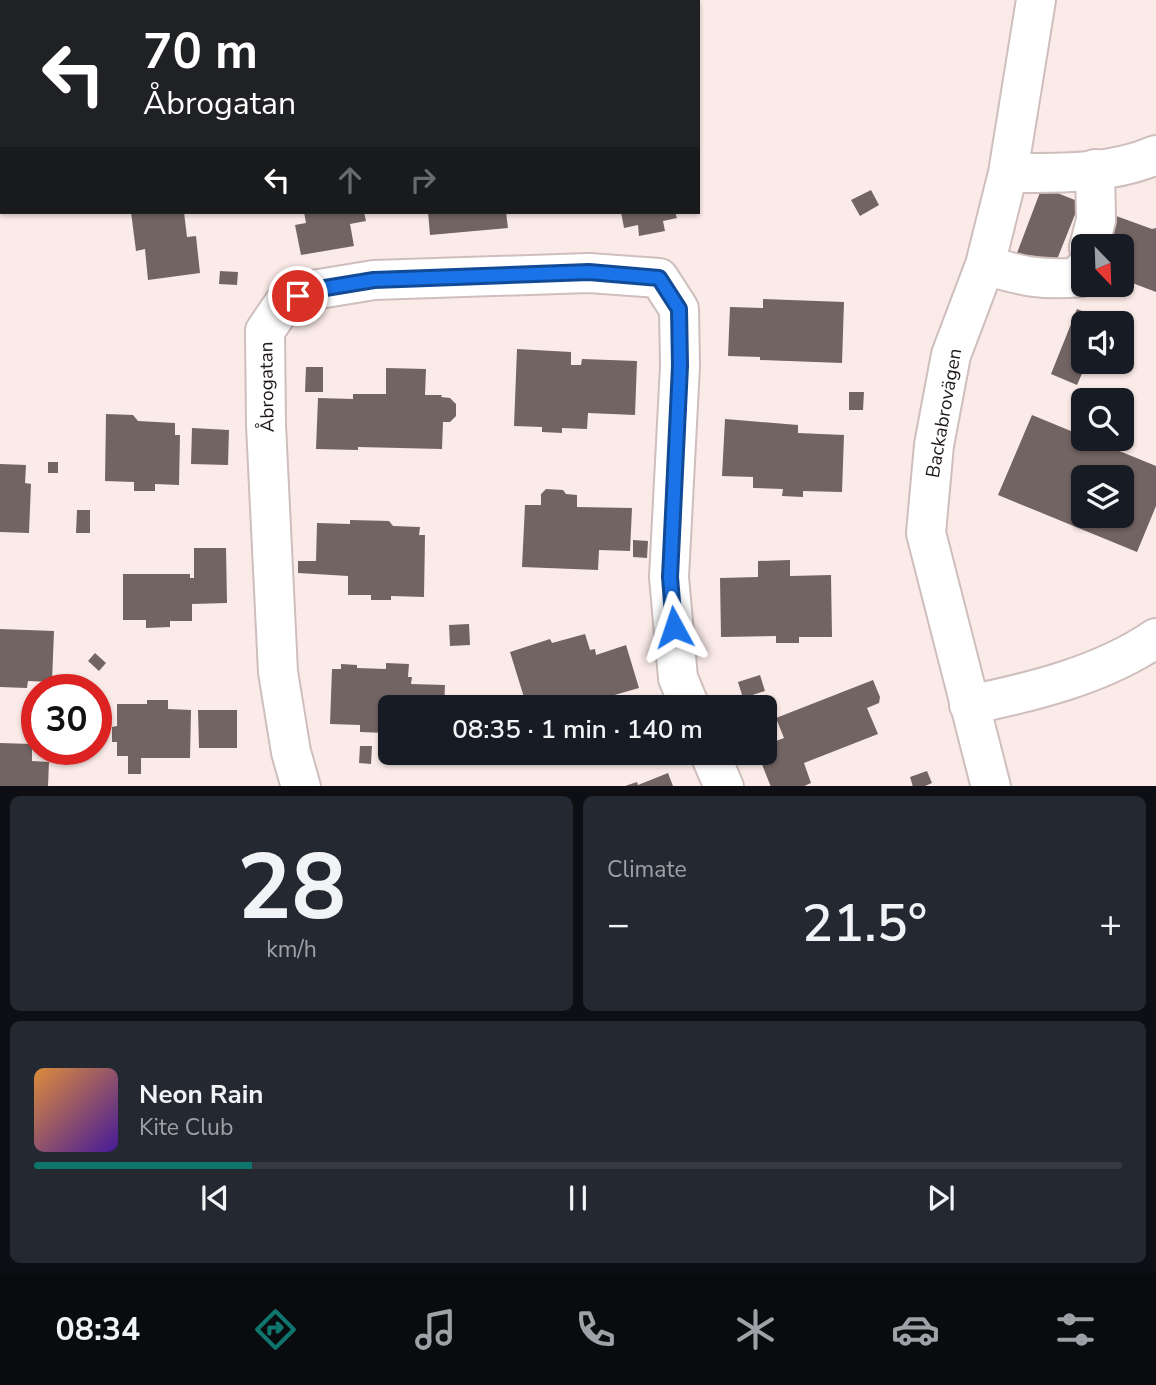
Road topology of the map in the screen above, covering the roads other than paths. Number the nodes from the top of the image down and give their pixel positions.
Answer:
1 (1036, 0) edge
2 (1156, 155) edge
3 (1095, 169) junction
4 (1008, 173) junction
5 (1092, 234) edge
6 (985, 265) junction
7 (1071, 278) edge
8 (1156, 638) edge
9 (685, 695) edge
10 (969, 705) junction
11 (715, 765) edge
12 (301, 786) edge
13 (724, 786) edge
14 (991, 786) edge

1 - 4 street, Backabrovägen
2 - 3 street
3 - 4 street
3 - 5 street
4 - 6 street, Backabrovägen
6 - 7 street
6 - 10 street, Backabrovägen
8 - 10 street
9 - 12 street, Åbrogatan
10 - 14 street, Backabrovägen
11 - 13 street

